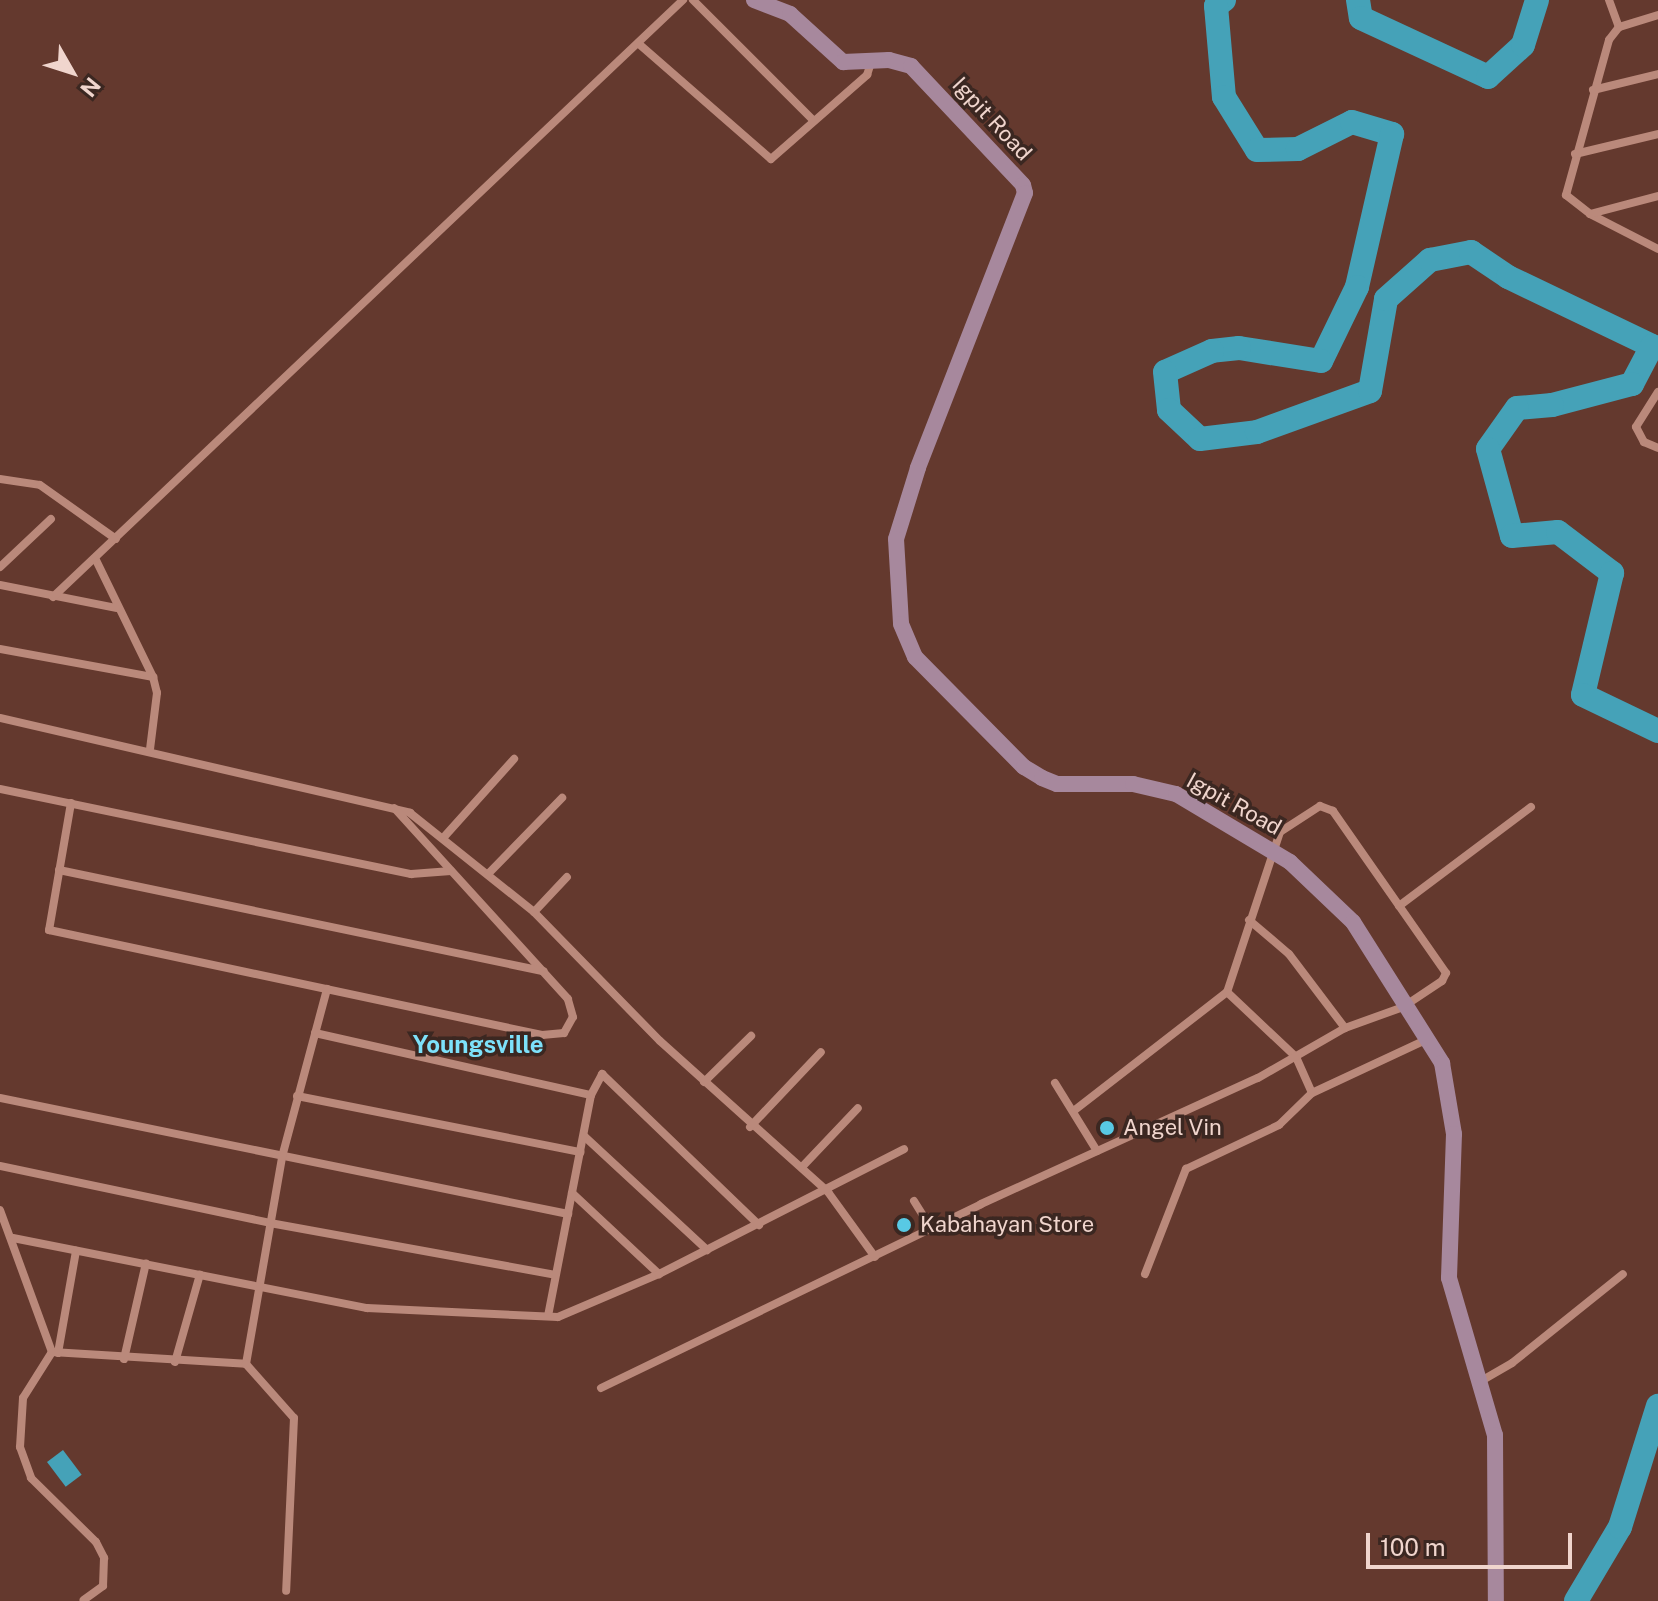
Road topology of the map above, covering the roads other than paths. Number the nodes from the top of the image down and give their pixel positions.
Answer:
1 (683, 0) edge
2 (693, 0) edge
3 (754, 0) edge
4 (1609, 0) edge
5 (1658, 15) edge
6 (1623, 26) junction
7 (639, 44) junction
8 (871, 63) junction
9 (1658, 74) edge
10 (1593, 90) junction
11 (813, 120) junction
12 (1658, 134) edge
13 (1575, 154) junction
14 (1658, 196) edge
15 (1590, 214) junction
16 (1658, 249) edge
17 (1658, 392) edge
18 (1658, 438) edge
19 (1644, 442) junction
20 (1658, 448) edge
21 (0, 479) edge
22 (51, 519) dead end
23 (116, 539) junction
24 (95, 558) junction
25 (0, 567) edge
26 (0, 585) edge
27 (53, 597) junction
28 (116, 608) junction
29 (0, 649) edge
30 (153, 677) junction
31 (0, 718) edge
32 (150, 749) junction
33 (514, 759) dead end
34 (0, 789) edge
35 (562, 798) dead end
36 (71, 803) junction
37 (391, 804) junction
38 (1531, 807) dead end
39 (444, 837) junction
40 (1273, 850) junction
41 (59, 870) junction
42 (451, 871) junction
43 (489, 873) junction
44 (567, 877) dead end
45 (1399, 906) junction
46 (534, 912) junction
47 (1249, 920) junction
48 (544, 971) junction
49 (327, 989) junction
50 (1227, 992) junction
51 (1403, 1007) junction
52 (1345, 1028) junction
53 (315, 1033) junction
54 (751, 1036) dead end
55 (1428, 1039) junction
56 (821, 1052) dead end
57 (1296, 1057) junction
58 (704, 1082) junction
59 (1055, 1083) dead end
60 (1312, 1093) junction
61 (591, 1095) junction
62 (297, 1096) junction
63 (0, 1098) edge
64 (858, 1108) dead end
65 (1075, 1110) junction
66 (750, 1127) junction
67 (584, 1136) junction
68 (904, 1149) dead end
69 (1097, 1151) junction
70 (581, 1152) junction
71 (282, 1157) junction
72 (0, 1166) edge
73 (802, 1167) junction
74 (828, 1192) junction
75 (572, 1193) junction
76 (914, 1201) dead end
77 (0, 1210) edge
78 (568, 1214) junction
79 (270, 1223) junction
80 (759, 1225) junction
81 (932, 1230) junction
82 (13, 1238) junction
83 (707, 1250) junction
84 (76, 1251) junction
85 (875, 1257) junction
86 (146, 1263) junction
87 (200, 1274) junction
88 (659, 1274) junction
89 (1145, 1274) dead end
90 (1623, 1274) dead end
91 (555, 1275) junction
92 (260, 1287) junction
93 (548, 1316) junction
94 (55, 1353) junction
95 (124, 1359) junction
96 (175, 1362) junction
97 (246, 1364) junction
98 (1481, 1381) junction
99 (601, 1388) dead end
100 (286, 1591) dead end
101 (84, 1600) edge
102 (1496, 1601) edge

1 - 7 street
2 - 11 street
3 - 8 street
4 - 6 street
5 - 6 street
6 - 10 street
7 - 11 street
7 - 23 street
8 - 11 street
8 - 40 street, Igpit Road
9 - 10 street
10 - 13 street
12 - 13 street
13 - 15 street
14 - 15 street
15 - 16 street
17 - 19 street
18 - 19 street
19 - 20 street
21 - 23 street
22 - 25 street
23 - 24 street
24 - 27 street
24 - 28 street
26 - 27 street
27 - 28 street
28 - 30 street
29 - 30 street
30 - 32 street
31 - 32 street
32 - 37 street
33 - 39 street
34 - 36 street
35 - 43 street
36 - 41 street
36 - 42 street
37 - 39 street
37 - 42 street
38 - 45 street
39 - 43 street
40 - 45 street
40 - 47 street
40 - 51 street, Igpit Road
41 - 48 street
41 - 49 street
42 - 48 street
43 - 46 street
44 - 46 street
45 - 51 street
46 - 58 street
47 - 50 street
47 - 52 street
48 - 49 street
49 - 53 street
50 - 57 street
50 - 65 street
51 - 52 street
51 - 55 street, Igpit Road
52 - 57 street
53 - 61 street
53 - 62 street
54 - 58 street
55 - 60 street
55 - 98 street, Igpit Road
56 - 66 street
57 - 60 street
57 - 69 street
58 - 66 street
59 - 65 street
60 - 89 street
61 - 67 street
61 - 80 street
62 - 70 street
62 - 71 street
63 - 71 street
64 - 73 street
65 - 69 street
66 - 73 street
67 - 70 street
67 - 83 street
68 - 74 street
69 - 81 street
70 - 75 street
71 - 78 street
71 - 79 street
72 - 79 street
73 - 74 street
74 - 80 street
74 - 85 street
75 - 78 street
75 - 88 street
76 - 81 street
77 - 82 street
78 - 91 street
79 - 91 street
79 - 92 street
80 - 83 street
81 - 85 street
82 - 84 street
82 - 94 street
83 - 88 street
84 - 86 street
84 - 94 street
85 - 99 street
86 - 87 street
86 - 95 street
87 - 92 street
87 - 96 street
88 - 93 street
90 - 98 street
91 - 93 street
92 - 93 street
92 - 97 street
94 - 95 street
94 - 101 street
95 - 96 street
96 - 97 street
97 - 100 street
98 - 102 street, Igpit Road

